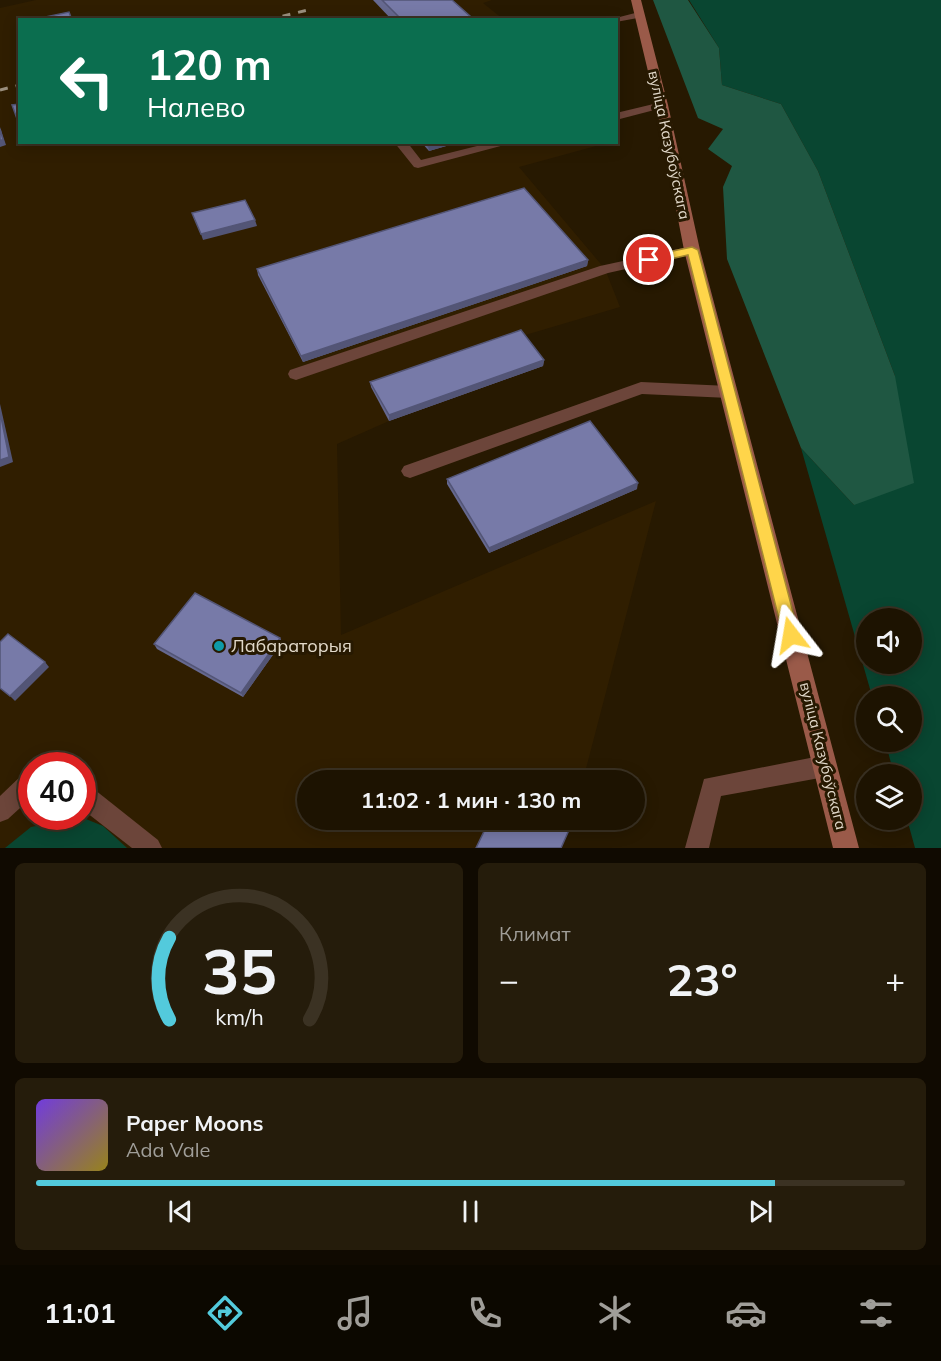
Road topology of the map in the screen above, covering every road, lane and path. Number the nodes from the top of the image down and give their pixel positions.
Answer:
1 (638, 7) edge
2 (617, 18) edge
3 (662, 105) junction
4 (618, 116) edge
5 (402, 144) edge
6 (502, 144) edge
7 (692, 250) junction
8 (296, 374) dead end
9 (729, 392) junction
10 (410, 471) dead end
11 (825, 766) junction
12 (18, 794) edge
13 (96, 805) edge
14 (0, 811) edge
15 (150, 848) edge
16 (697, 848) edge
17 (846, 848) edge

1 - 2 lane
1 - 3 street, вуліца Казубоўскага
3 - 4 lane
3 - 7 street, вуліца Казубоўскага
5 - 6 lane
7 - 8 lane
7 - 9 street, вуліца Казубоўскага
9 - 10 lane
9 - 11 street, вуліца Казубоўскага
11 - 16 lane
11 - 17 street, вуліца Казубоўскага
12 - 14 lane
13 - 15 lane

